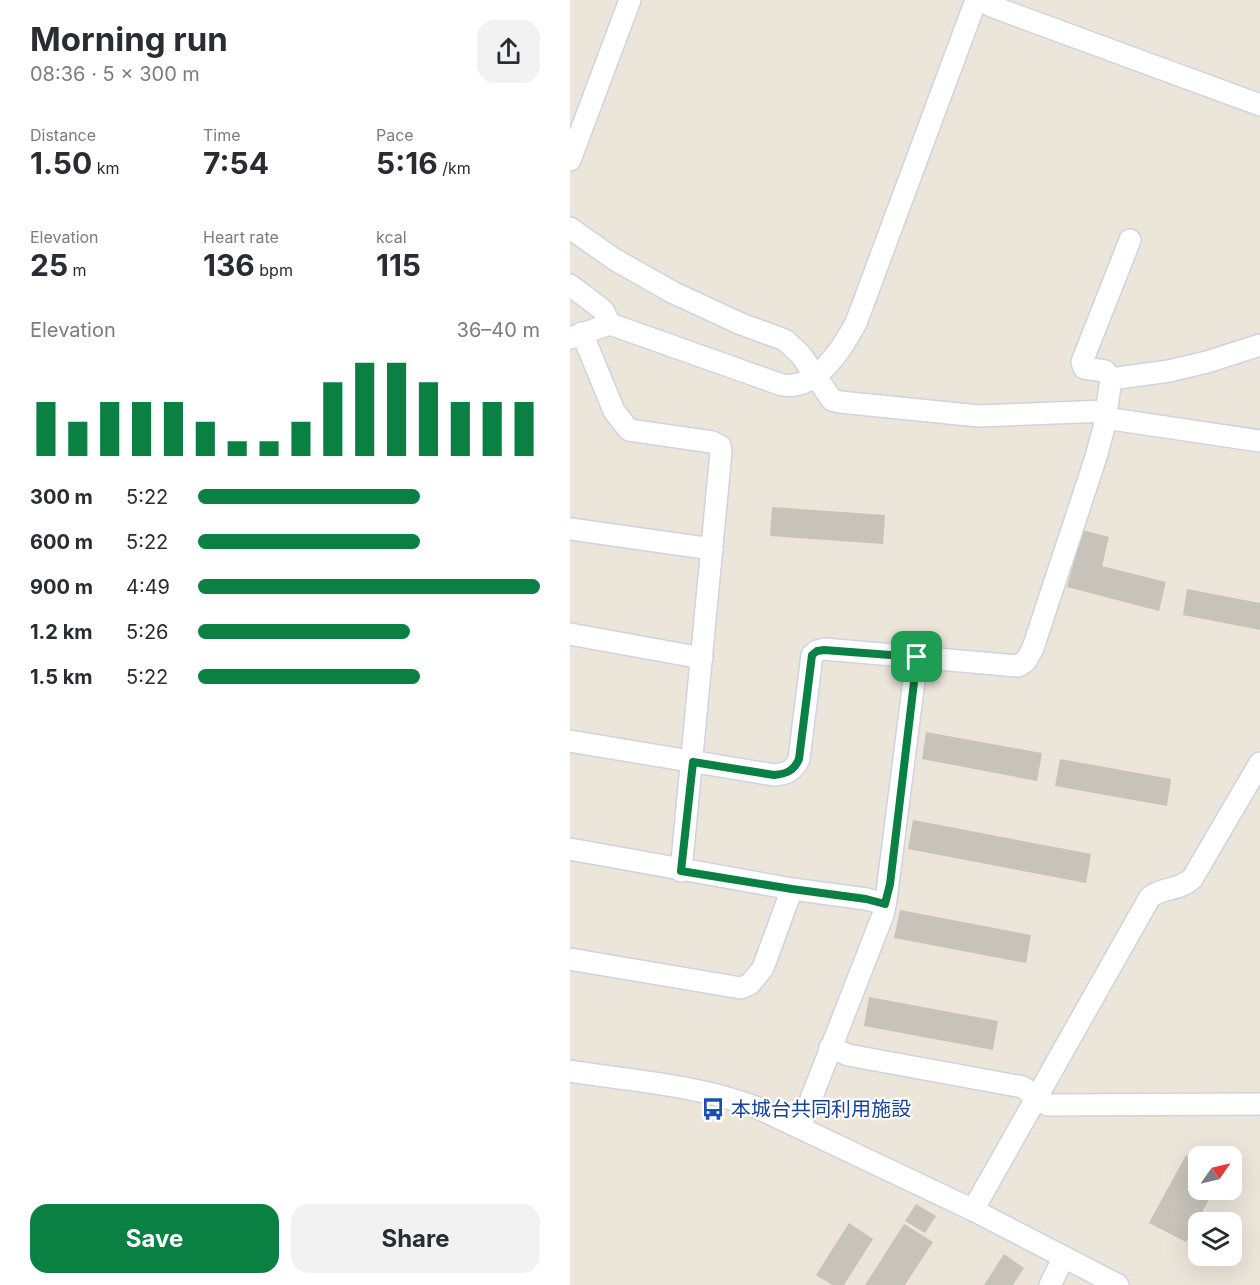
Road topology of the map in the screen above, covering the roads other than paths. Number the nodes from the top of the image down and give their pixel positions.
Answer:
1 (630, 0) edge
2 (976, 0) edge
3 (982, 0) edge
4 (1260, 105) edge
5 (570, 160) edge
6 (570, 228) edge
7 (1130, 240) dead end
8 (570, 285) edge
9 (610, 324) junction
10 (576, 335) edge
11 (1260, 345) edge
12 (814, 376) junction
13 (1111, 379) junction
14 (1106, 415) junction
15 (1260, 441) edge
16 (570, 528) edge
17 (712, 549) junction
18 (570, 633) edge
19 (702, 657) junction
20 (917, 657) junction
21 (570, 741) edge
22 (693, 762) junction
23 (1260, 763) edge
24 (570, 849) edge
25 (681, 871) junction
26 (792, 889) junction
27 (885, 904) junction
28 (570, 959) edge
29 (830, 1047) junction
30 (570, 1071) edge
31 (1035, 1097) junction
32 (1260, 1104) edge
33 (800, 1127) junction
34 (973, 1210) junction
35 (1064, 1257) junction
36 (1050, 1285) edge
37 (1118, 1285) edge

1 - 5 street
2 - 12 street
3 - 4 street
6 - 12 street
7 - 13 street
8 - 9 street
9 - 10 street
9 - 12 street
10 - 17 street
11 - 13 street
12 - 14 street
13 - 14 street
14 - 15 street
14 - 20 street
16 - 17 street
17 - 19 street
18 - 19 street
19 - 22 street
20 - 22 street
20 - 27 street
21 - 22 street
22 - 25 street
23 - 31 street
24 - 25 street
25 - 26 street
26 - 27 street
26 - 28 street
27 - 29 street
29 - 31 street
29 - 33 street
30 - 33 street
31 - 32 street
31 - 34 street
33 - 34 street
34 - 35 street
35 - 36 street
35 - 37 street

